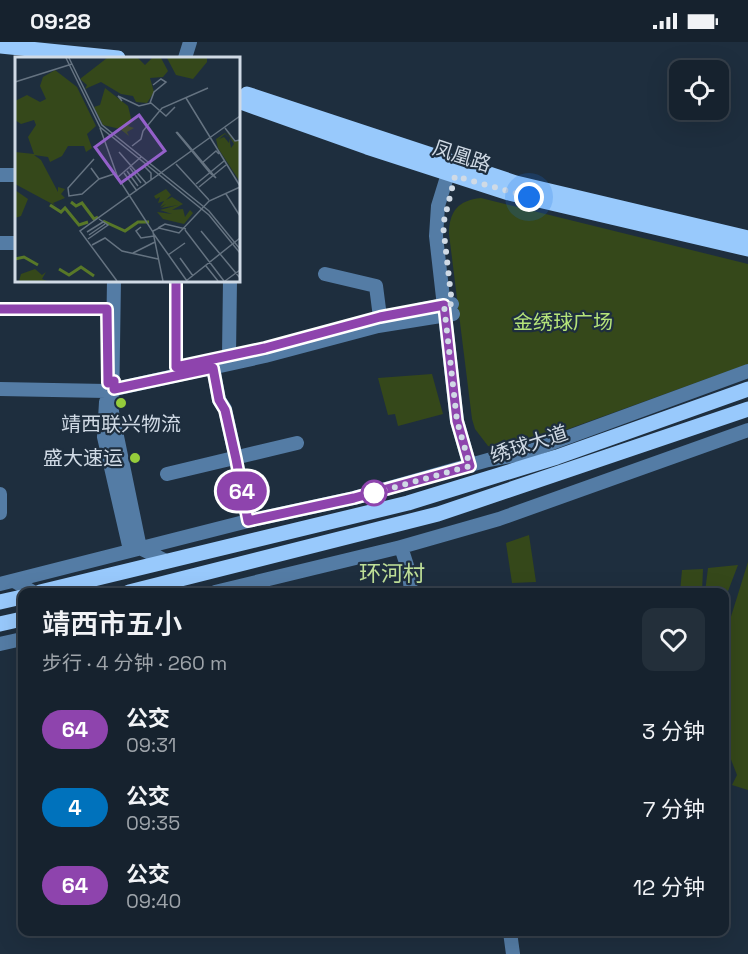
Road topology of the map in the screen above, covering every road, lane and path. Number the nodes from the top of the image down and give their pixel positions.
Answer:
1 (190, 42) edge
2 (0, 46) edge
3 (0, 55) edge
4 (31, 57) edge
5 (104, 57) edge
6 (185, 57) edge
7 (240, 92) edge
8 (240, 102) edge
9 (453, 169) junction
10 (748, 238) edge
11 (748, 249) edge
12 (325, 274) dead end
13 (108, 282) edge
14 (114, 282) edge
15 (176, 282) edge
16 (230, 282) edge
17 (0, 309) edge
18 (107, 309) junction
19 (449, 310) junction
20 (380, 317) junction
21 (229, 355) junction
22 (176, 367) junction
23 (213, 368) junction
24 (748, 371) edge
25 (0, 381) edge
26 (110, 386) junction
27 (0, 389) edge
28 (748, 389) edge
29 (748, 409) edge
30 (748, 430) edge
31 (663, 439) junction
32 (297, 443) dead end
33 (689, 451) junction
34 (236, 459) junction
35 (475, 464) junction
36 (167, 474) dead end
37 (0, 494) edge
38 (320, 506) junction
39 (0, 513) edge
40 (351, 518) junction
41 (248, 521) junction
42 (233, 525) junction
43 (261, 538) junction
44 (401, 547) junction
45 (135, 549) junction
46 (164, 560) junction
47 (223, 569) junction
48 (14, 580) junction
49 (0, 584) edge
50 (244, 585) junction
51 (27, 588) edge
52 (56, 588) edge
53 (145, 588) edge
54 (231, 588) edge
55 (411, 588) edge
56 (18, 598) edge
57 (0, 603) edge
58 (18, 620) edge
59 (0, 624) edge
60 (18, 640) edge
61 (0, 644) edge
62 (511, 936) edge
63 (513, 954) edge

1 - 6 street
2 - 5 main road
3 - 4 main road
7 - 9 main road, 凤凰路
8 - 9 main road, 凤凰路
9 - 10 main road, 凤凰路
9 - 11 main road, 凤凰路
9 - 19 street
12 - 20 street
13 - 18 street
14 - 26 street
15 - 22 street
16 - 21 street
17 - 18 street
18 - 26 street
19 - 20 street
19 - 23 street
19 - 35 street
20 - 21 street
21 - 22 street
22 - 26 street
23 - 26 street
23 - 34 street
24 - 35 street
25 - 26 street
26 - 27 street
26 - 45 street
28 - 40 main road, 绣球大道
29 - 31 main road, 绣球大道
30 - 33 street
31 - 33 street
31 - 47 main road, 绣球大道
32 - 34 street
33 - 44 street
34 - 36 street
34 - 41 street
35 - 38 street
37 - 39 street
38 - 40 street
38 - 41 street
40 - 43 main road, 绣球大道
41 - 42 street
42 - 43 street
42 - 45 street
43 - 46 main road, 绣球大道
44 - 50 street
44 - 55 street
45 - 46 street
45 - 48 street
46 - 52 main road, 绣球大道
47 - 50 street
47 - 53 main road, 绣球大道
48 - 49 street
48 - 51 street
50 - 54 street
56 - 57 main road
58 - 59 main road
60 - 61 street
62 - 63 street

